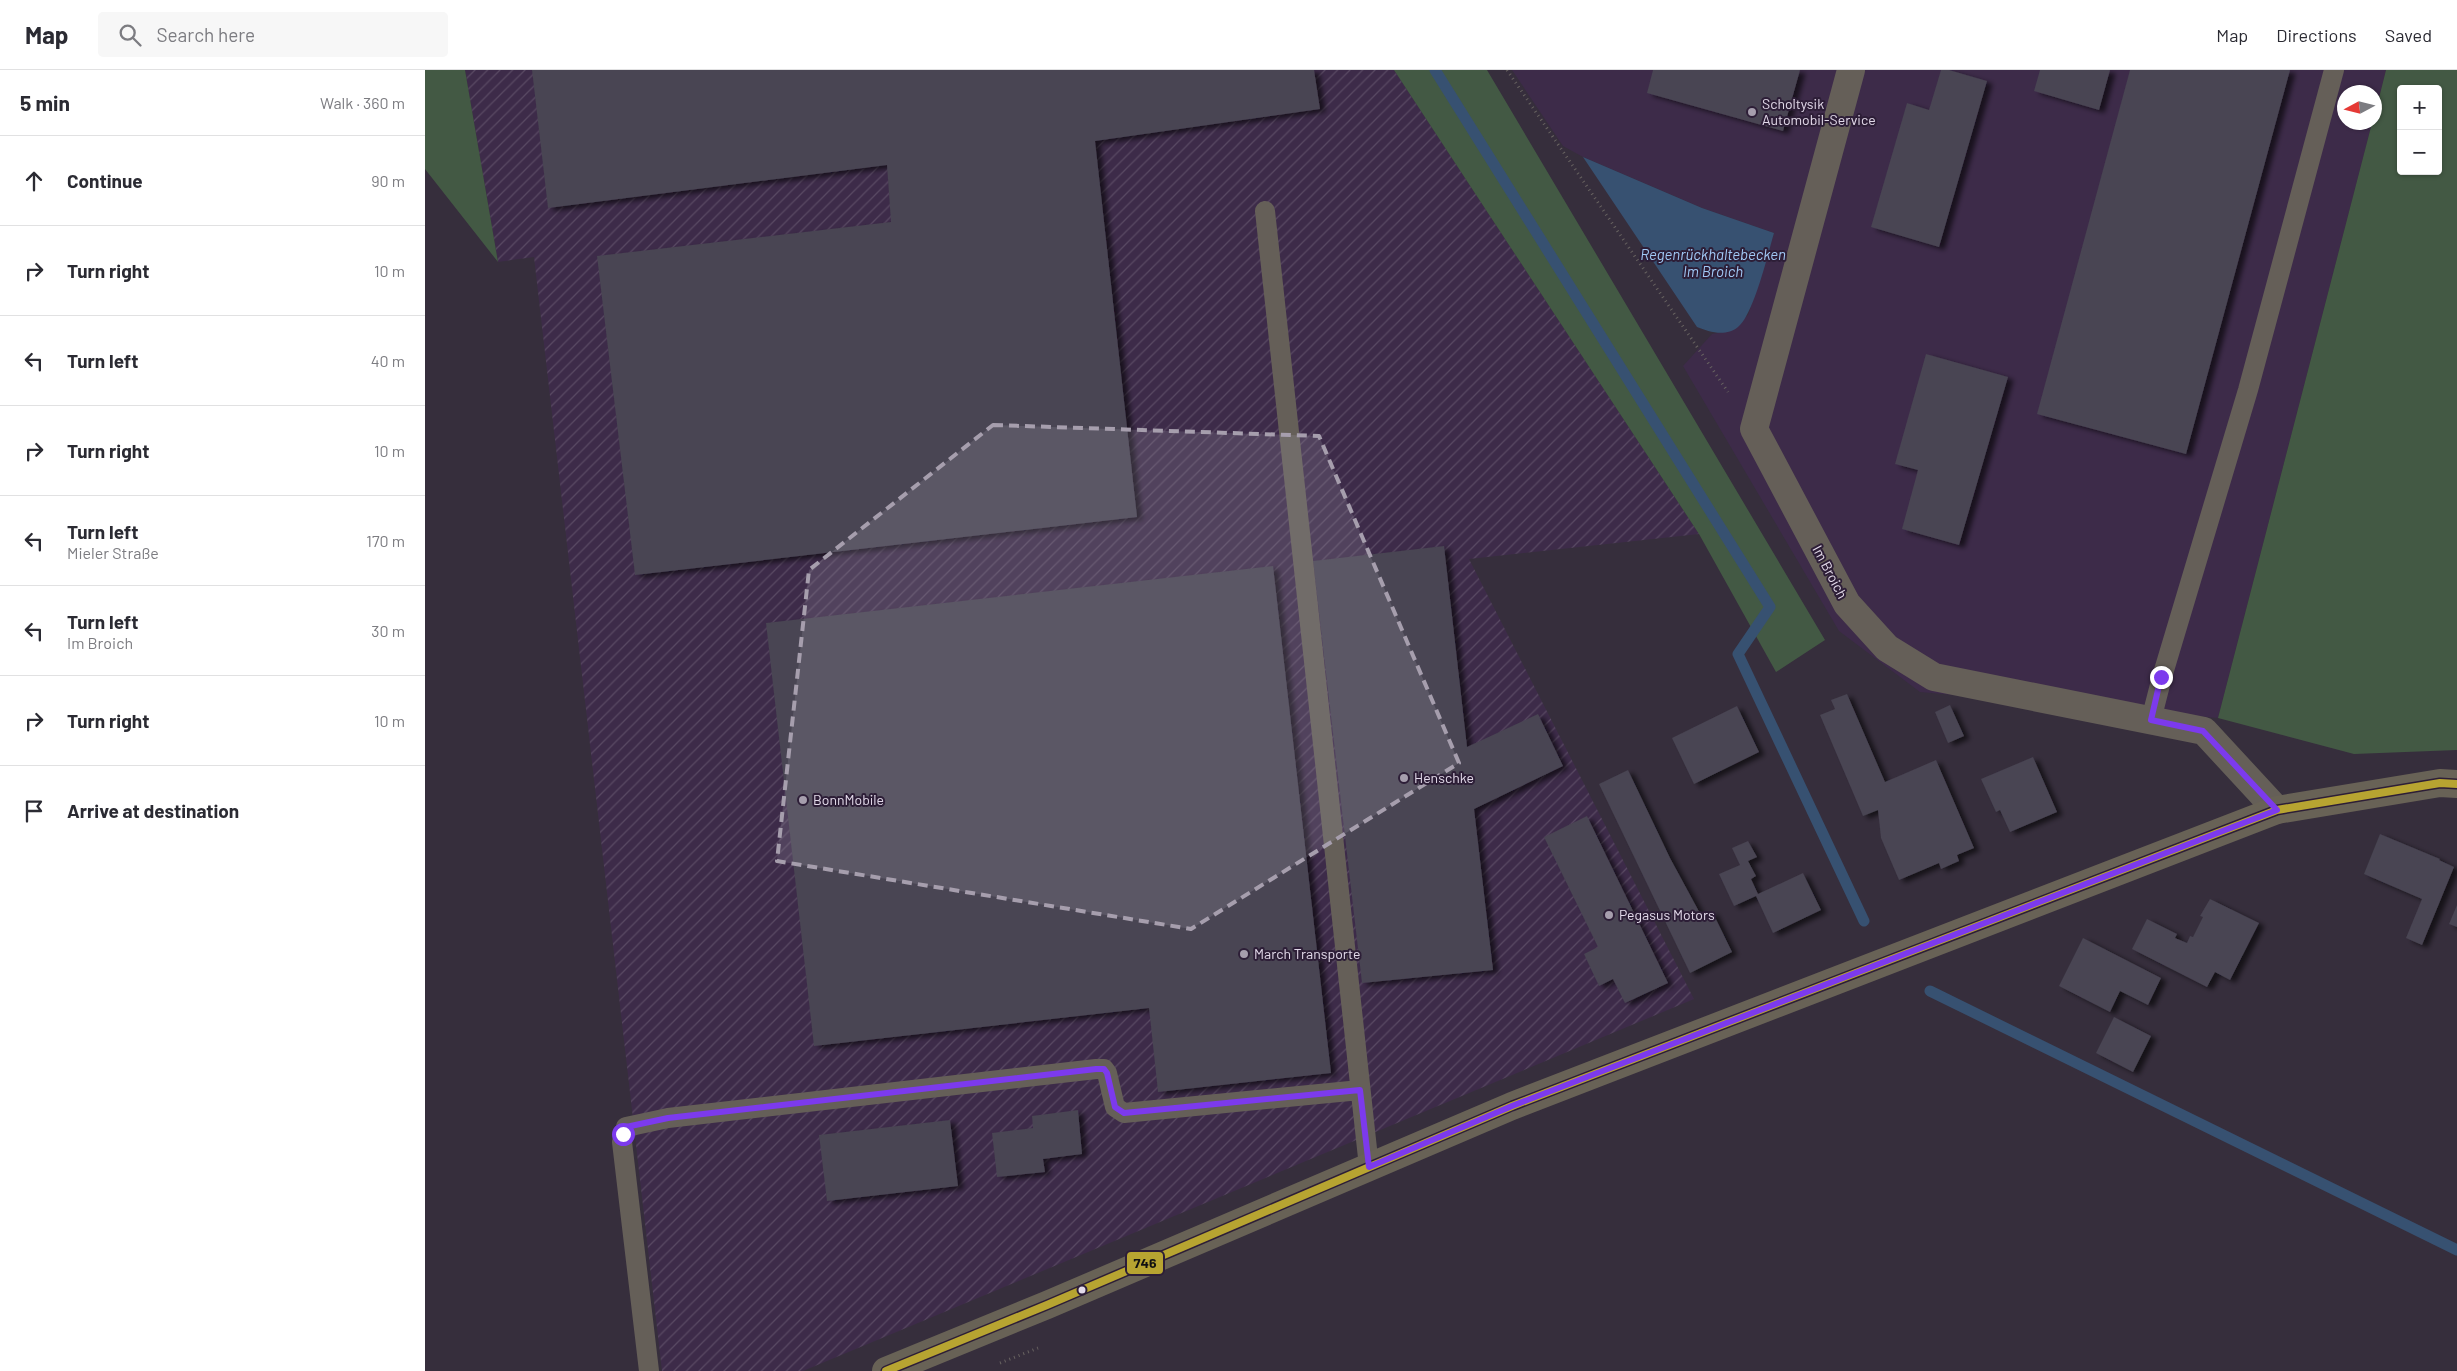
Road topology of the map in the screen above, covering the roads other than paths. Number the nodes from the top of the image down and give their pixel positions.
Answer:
1 (1851, 70) edge
2 (2334, 70) edge
3 (1265, 211) dead end
4 (2151, 720) junction
5 (2457, 784) edge
6 (2277, 810) junction
7 (1360, 1090) junction
8 (1369, 1167) junction
9 (649, 1371) edge
10 (887, 1371) edge

1 - 4 street, Im Broich
2 - 4 lane
3 - 7 lane
4 - 6 street, Im Broich
5 - 6 street
6 - 8 street
7 - 8 lane
7 - 9 lane
8 - 10 street

